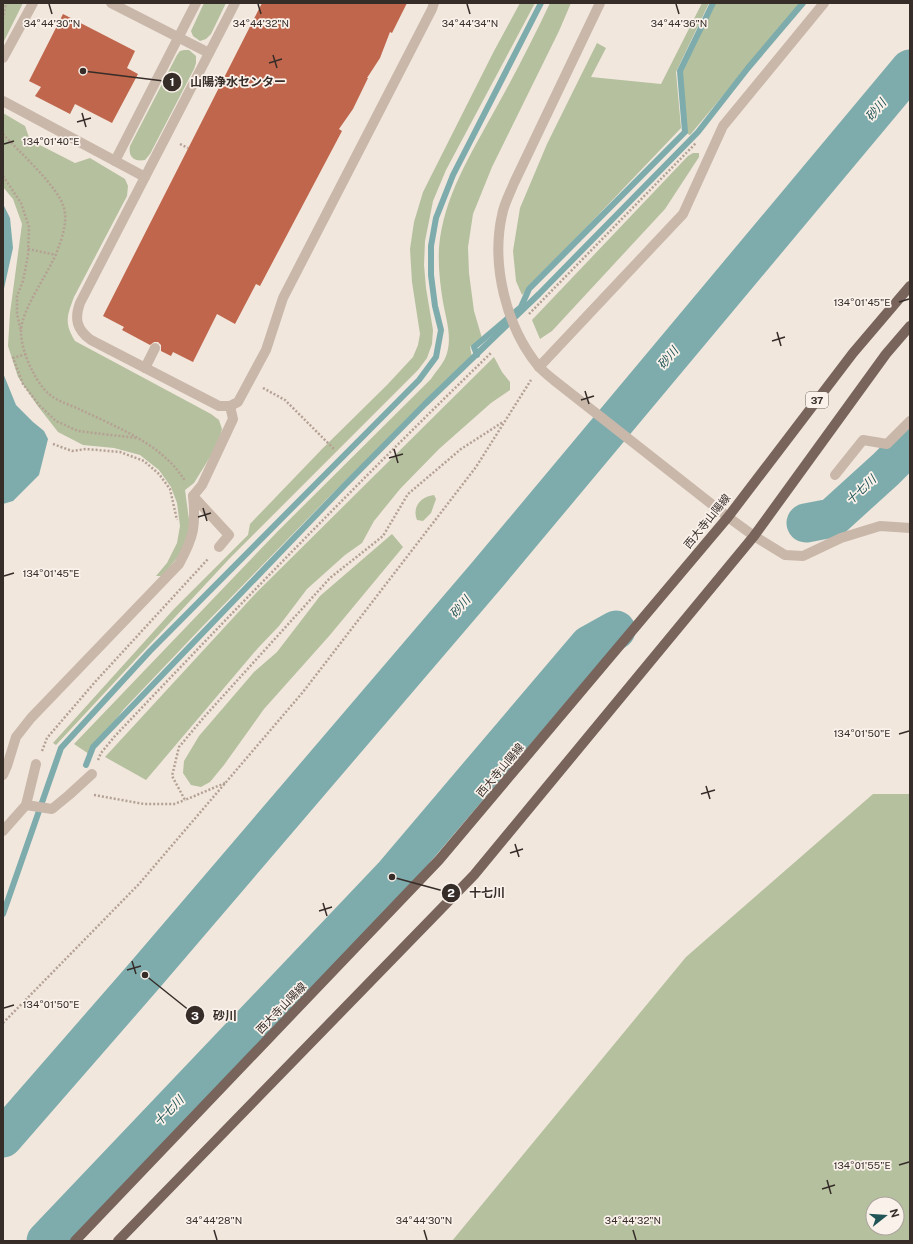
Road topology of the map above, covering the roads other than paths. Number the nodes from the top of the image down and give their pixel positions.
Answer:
1 (33, 3) edge
2 (111, 3) edge
3 (196, 3) edge
4 (235, 3) edge
5 (434, 3) edge
6 (600, 3) edge
7 (824, 3) edge
8 (178, 38) junction
9 (209, 53) junction
10 (3, 58) edge
11 (3, 101) edge
12 (115, 161) junction
13 (145, 177) junction
14 (910, 286) edge
15 (910, 326) edge
16 (155, 348) dead end
17 (539, 367) junction
18 (145, 368) junction
19 (230, 406) junction
20 (910, 421) edge
21 (835, 475) dead end
22 (193, 496) junction
23 (728, 517) junction
24 (910, 528) edge
25 (754, 536) junction
26 (219, 547) road end
27 (36, 764) road end
28 (92, 774) road end
29 (3, 775) edge
30 (26, 805) junction
31 (3, 831) edge
32 (75, 1241) edge
33 (118, 1241) edge

1 - 10 street
2 - 8 street
3 - 8 street
4 - 9 street
5 - 19 street
6 - 17 street
7 - 17 street
8 - 9 street
8 - 12 street
9 - 13 street
11 - 12 street
12 - 13 street
13 - 18 street
14 - 23 main road, 西大寺山陽線 / 37
15 - 25 main road, 37
16 - 18 street
17 - 23 street
18 - 19 street
19 - 22 street
20 - 21 street
22 - 26 street
22 - 29 street
23 - 25 street
23 - 32 main road, 西大寺山陽線 / 37
24 - 25 street
25 - 33 main road, 37
27 - 30 street
28 - 30 street
30 - 31 street

